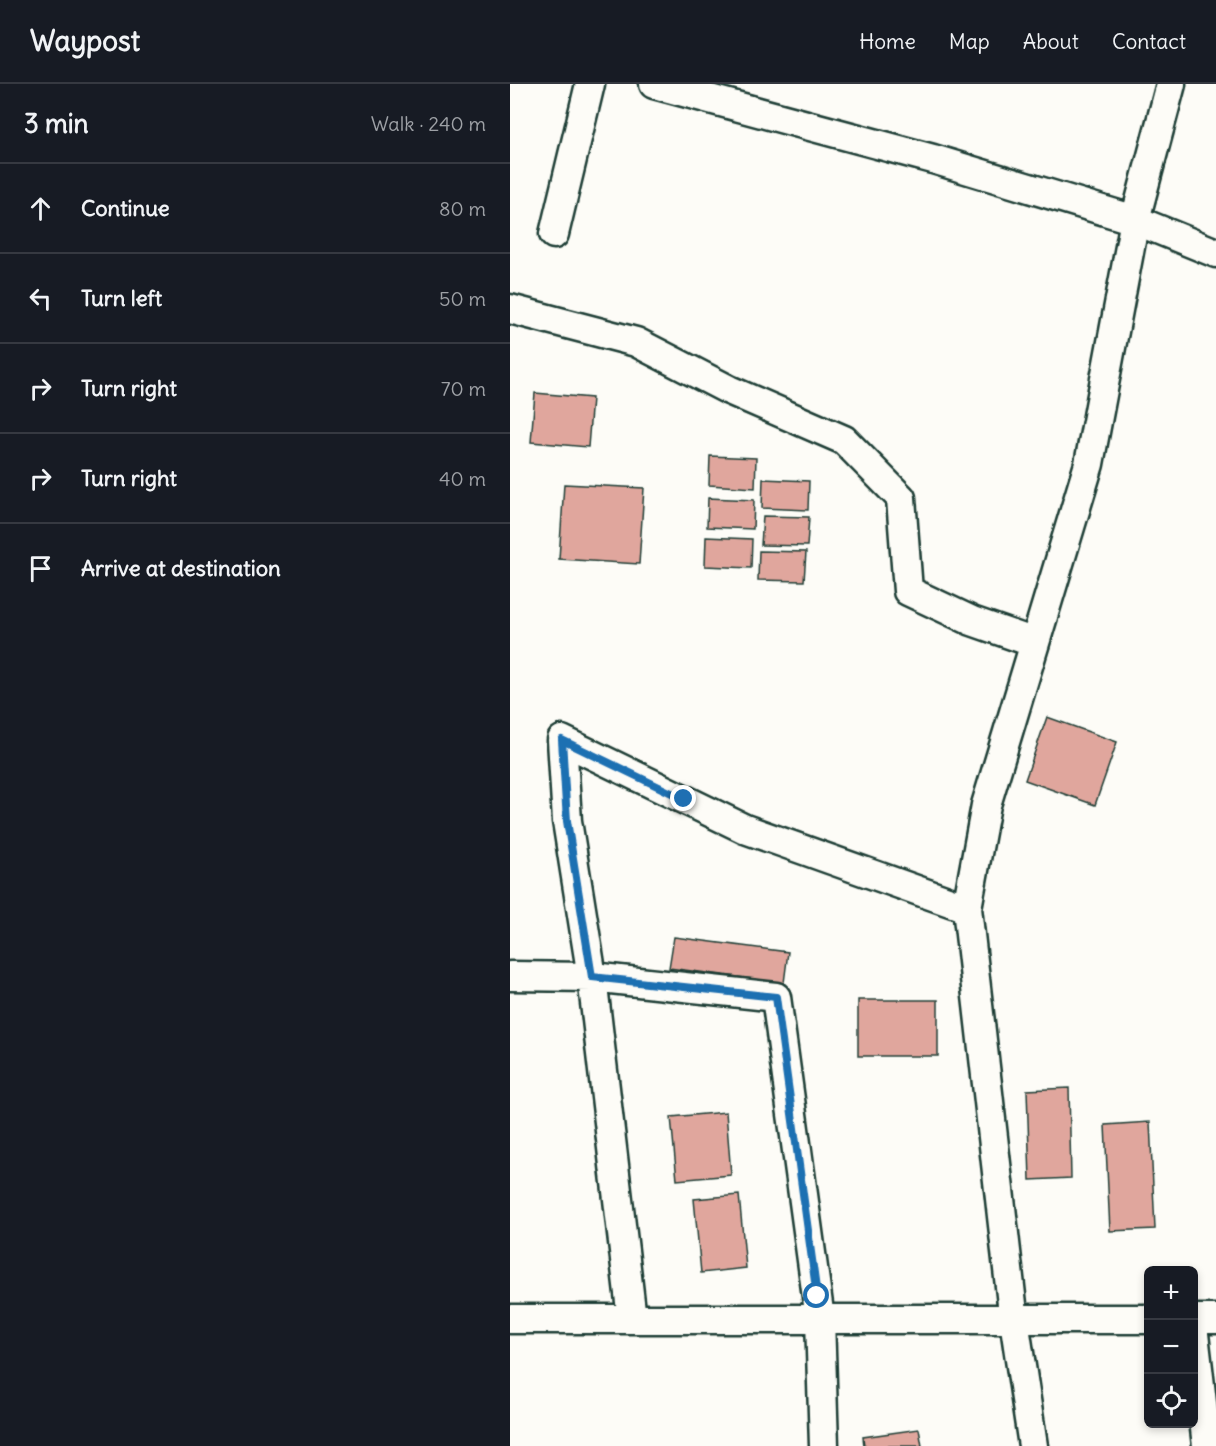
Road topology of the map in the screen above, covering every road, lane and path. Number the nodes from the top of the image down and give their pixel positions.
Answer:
1 (590, 84) edge
2 (654, 84) edge
3 (1171, 84) edge
4 (1136, 220) junction
5 (554, 234) dead end
6 (1216, 253) edge
7 (510, 309) edge
8 (1035, 643) junction
9 (967, 908) junction
10 (510, 976) edge
11 (592, 977) junction
12 (632, 1319) junction
13 (820, 1319) junction
14 (1014, 1319) junction
15 (1144, 1319) edge
16 (1198, 1319) edge
17 (1216, 1319) edge
18 (510, 1320) edge
19 (1198, 1368) edge
20 (824, 1446) edge
21 (1033, 1446) edge
22 (1207, 1446) edge

1 - 5 street
2 - 4 street
3 - 4 street
4 - 6 street
4 - 8 street
7 - 8 street
8 - 9 street
9 - 11 street
9 - 14 street
10 - 11 street
11 - 12 street
11 - 13 street
12 - 13 street
12 - 18 street
13 - 14 street
13 - 20 street
14 - 15 street
14 - 21 street
16 - 17 street
19 - 22 street

